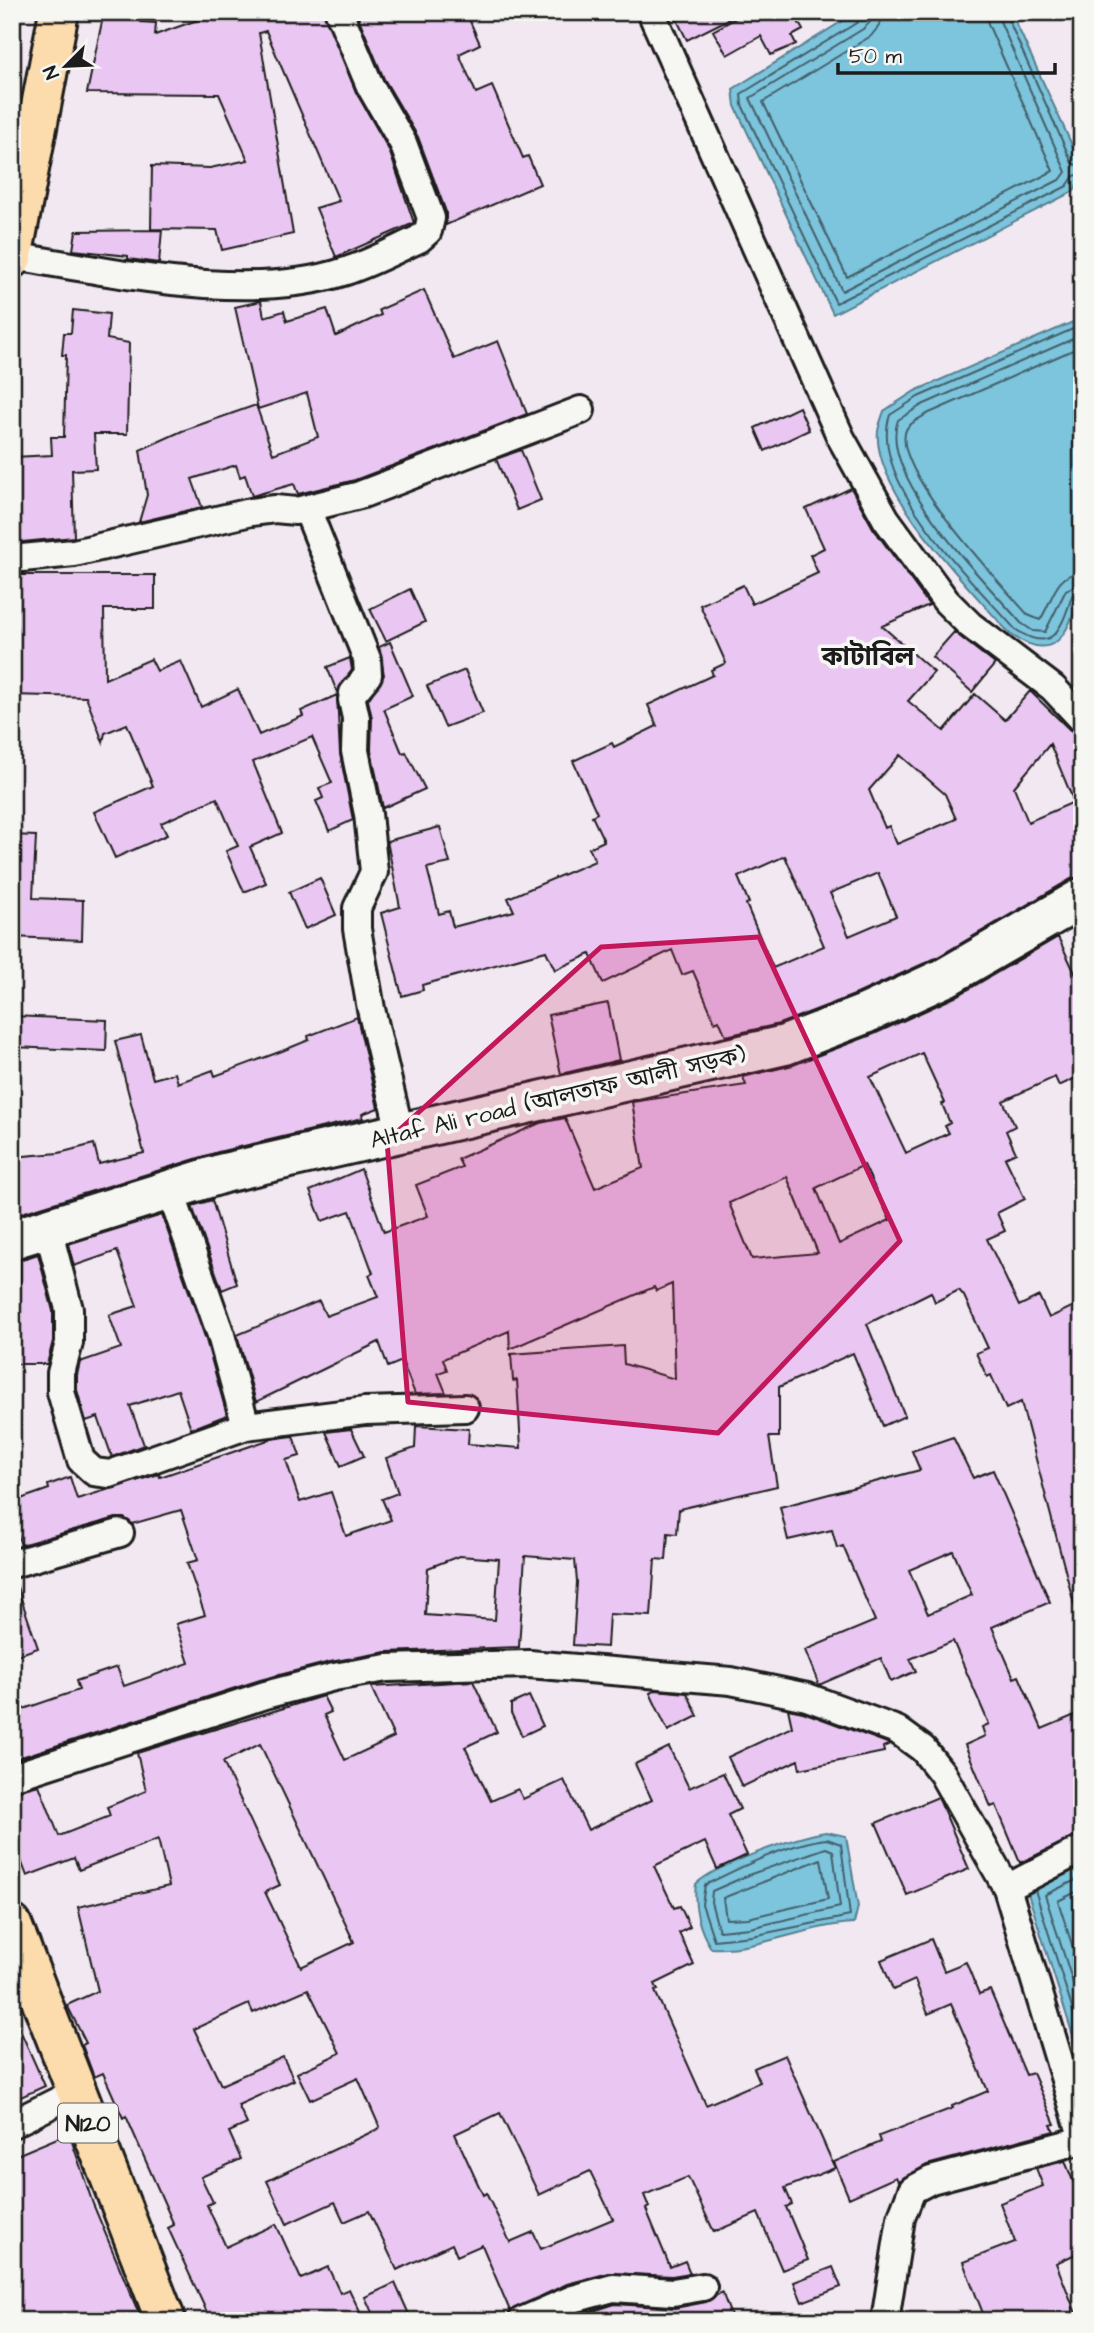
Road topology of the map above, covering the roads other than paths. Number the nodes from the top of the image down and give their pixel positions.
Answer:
1 (59, 12) edge
2 (339, 12) edge
3 (651, 12) edge
4 (12, 257) edge
5 (581, 410) dead end
6 (307, 509) junction
7 (12, 559) edge
8 (1082, 719) edge
9 (1082, 898) edge
10 (400, 1132) junction
11 (170, 1190) junction
12 (48, 1230) junction
13 (12, 1239) edge
14 (465, 1408) dead end
15 (246, 1426) junction
16 (120, 1533) dead end
17 (12, 1564) edge
18 (12, 1777) edge
19 (1082, 1849) edge
20 (1007, 1888) junction
21 (12, 1925) edge
22 (76, 2092) junction
23 (12, 2124) edge
24 (1082, 2138) edge
25 (703, 2287) dead end
26 (166, 2321) edge
27 (522, 2321) edge
28 (885, 2321) edge

1 - 4 highway
2 - 4 street
3 - 8 street
5 - 6 street
6 - 7 street
6 - 10 street
9 - 10 main road, Altaf Ali road (আলতাফ আলী সড়ক)
10 - 11 main road, Altaf Ali road (আলতাফ আলী সড়ক)
11 - 12 main road, Altaf Ali road (আলতাফ আলী সড়ক)
11 - 15 street
12 - 13 main road, Altaf Ali road (আলতাফ আলী সড়ক)
12 - 15 street
14 - 15 street
16 - 17 street
18 - 20 street
19 - 20 street
20 - 24 street
21 - 22 highway, N120
22 - 23 street
22 - 26 highway, N120
24 - 28 street
25 - 27 street

